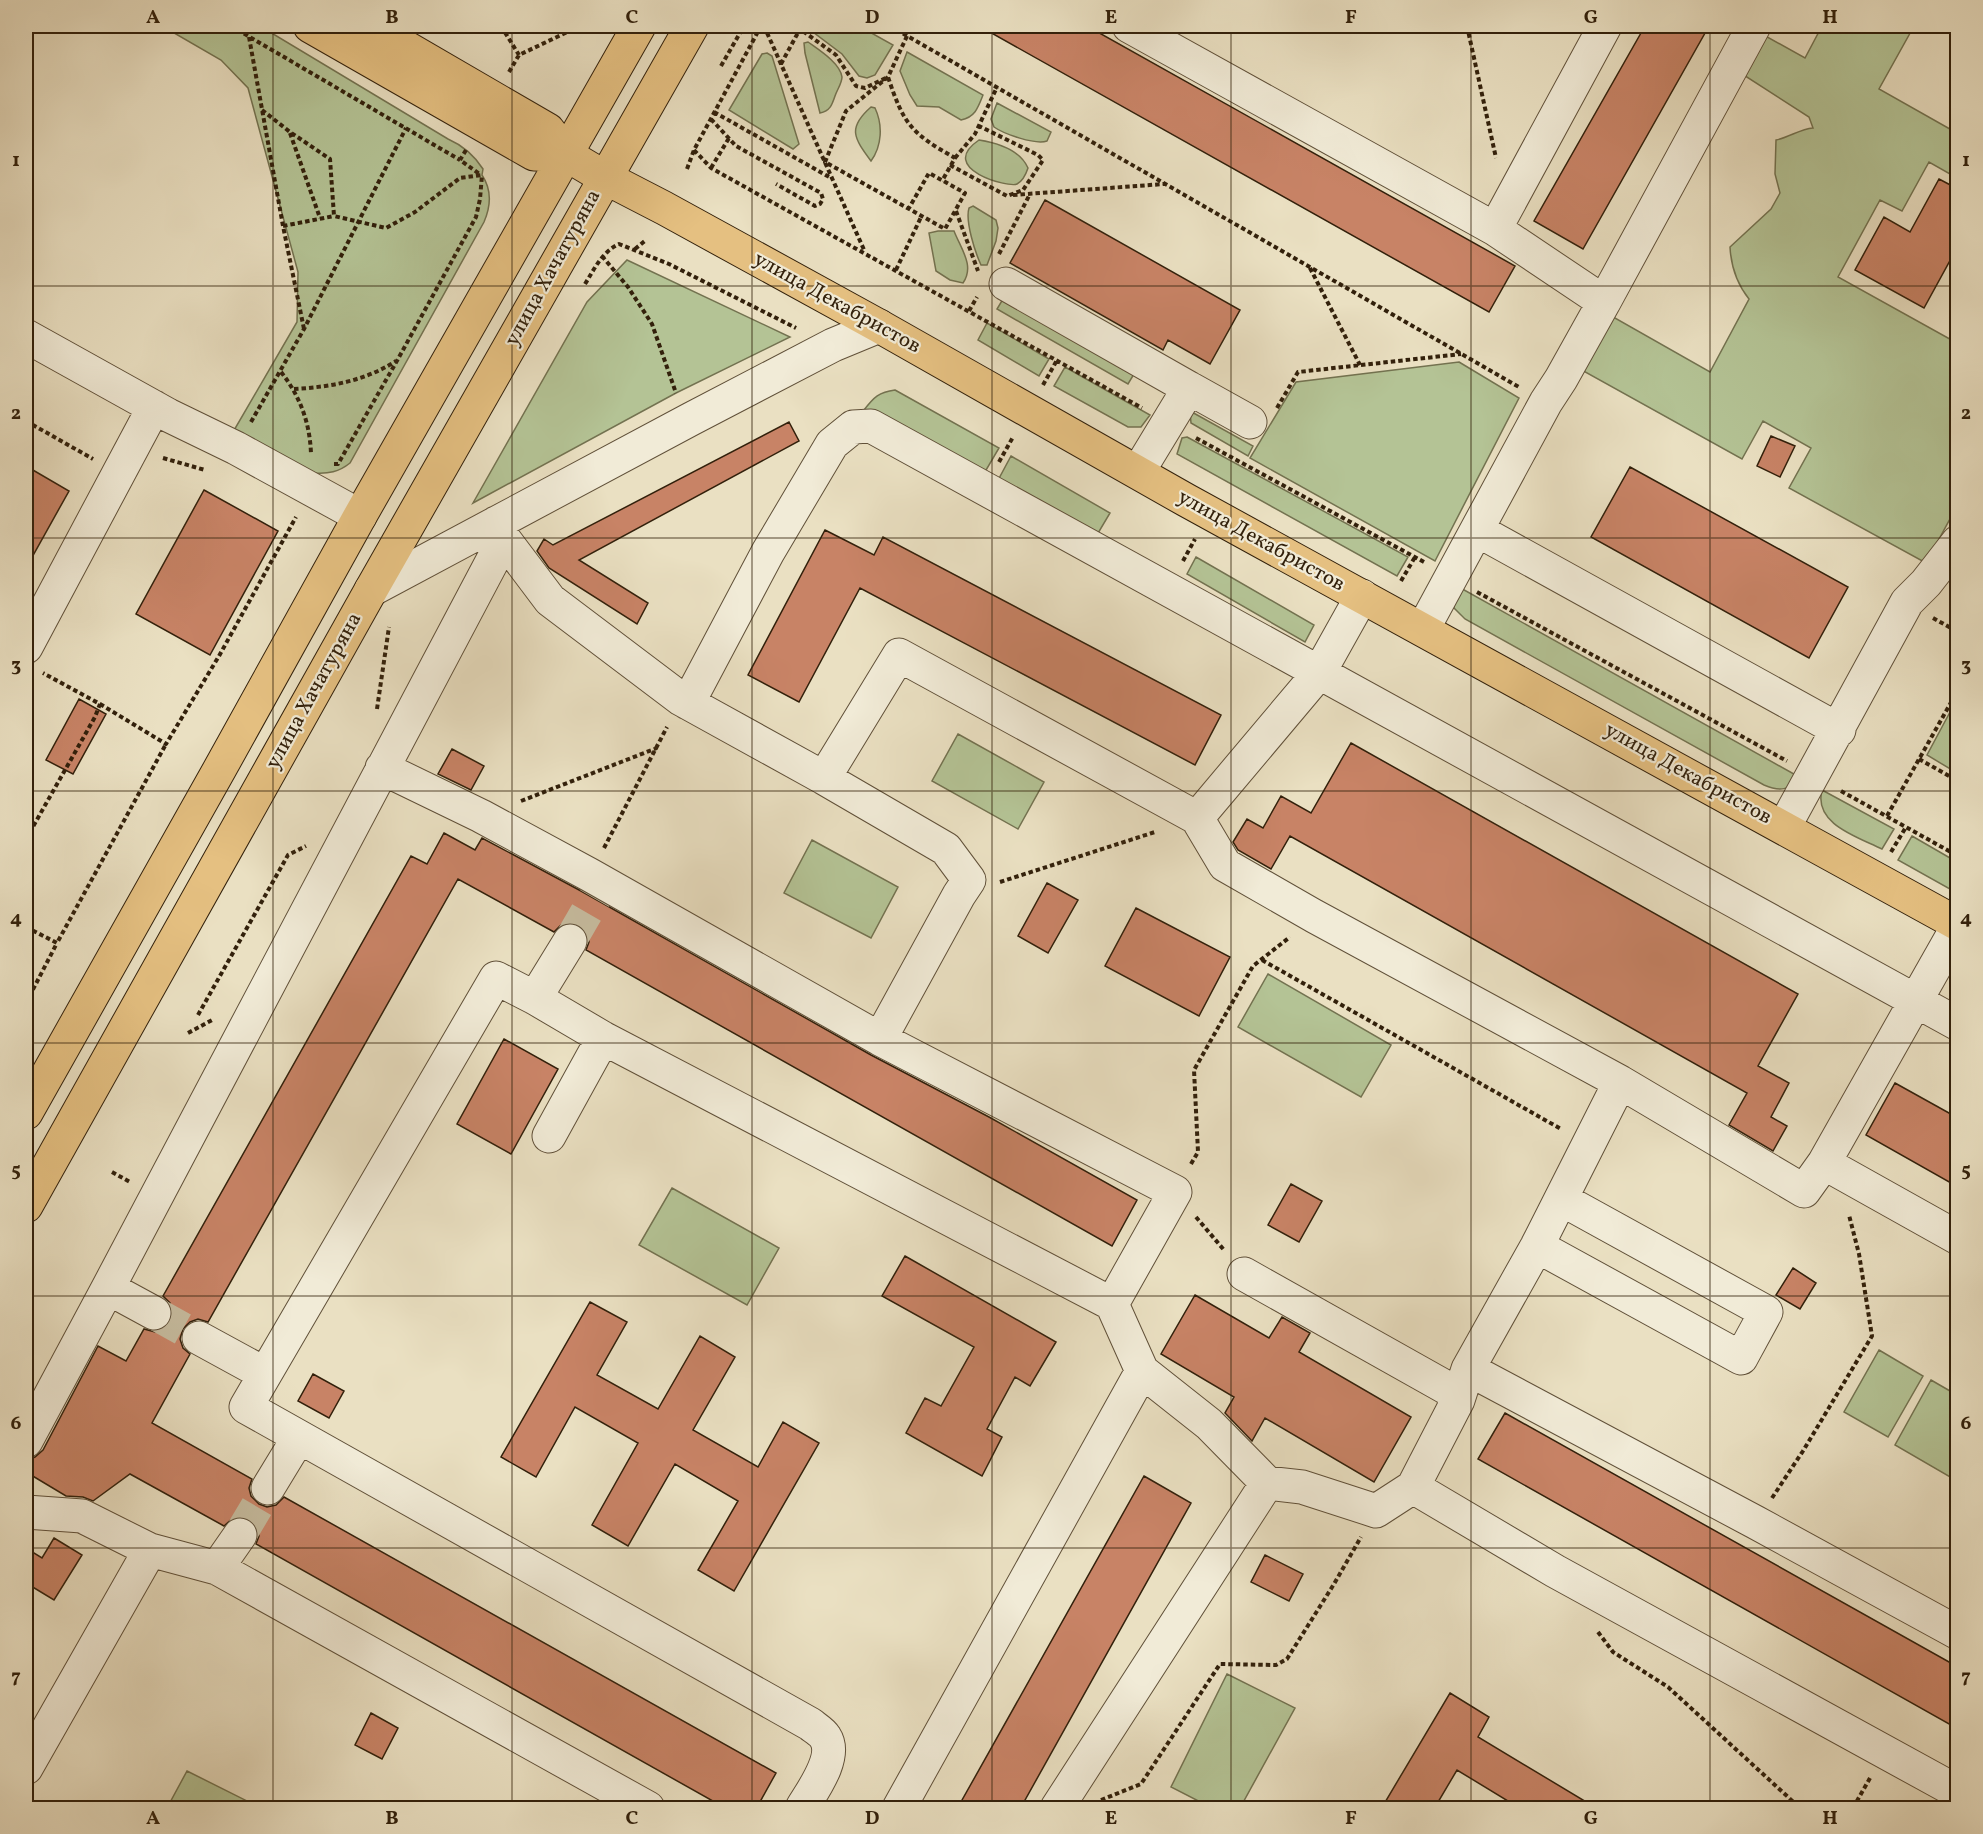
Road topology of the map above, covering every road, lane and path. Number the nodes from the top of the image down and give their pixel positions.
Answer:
1 (231, 26) edge
2 (310, 26) edge
3 (369, 26) edge
4 (501, 26) edge
5 (580, 26) edge
6 (639, 26) edge
7 (692, 26) edge
8 (744, 26) edge
9 (763, 26) edge
10 (890, 26) edge
11 (1129, 26) edge
12 (1467, 26) edge
13 (1605, 26) edge
14 (1754, 26) edge
15 (801, 27) edge
16 (907, 36) junction
17 (249, 37) junction
18 (519, 55) junction
19 (781, 64) junction
20 (721, 66) dead end
21 (888, 77) junction
22 (505, 81) dead end
23 (997, 87) junction
24 (262, 110) junction
25 (714, 112) junction
26 (711, 119) junction
27 (979, 126) junction
28 (406, 128) junction
29 (290, 132) junction
30 (729, 137) junction
31 (466, 149) dead end
32 (694, 150) junction
33 (567, 155) junction
34 (955, 158) junction
35 (460, 160) junction
36 (825, 162) junction
37 (951, 165) junction
38 (711, 168) junction
39 (687, 169) dead end
40 (482, 175) junction
41 (604, 177) junction
42 (832, 178) junction
43 (942, 181) junction
44 (776, 184) dead end
45 (1165, 184) junction
46 (1030, 194) junction
47 (1007, 196) junction
48 (909, 208) junction
49 (956, 210) junction
50 (922, 215) junction
51 (334, 216) junction
52 (1501, 217) junction
53 (320, 218) junction
54 (358, 222) junction
55 (283, 226) junction
56 (646, 240) dead end
57 (635, 249) junction
58 (866, 254) junction
59 (602, 256) junction
60 (1310, 267) junction
61 (896, 270) junction
62 (989, 279) junction
63 (585, 284) dead end
64 (1604, 302) junction
65 (969, 311) junction
66 (879, 326) junction
67 (304, 329) junction
68 (807, 333) dead end
69 (26, 336) edge
70 (1461, 354) junction
71 (398, 359) junction
72 (1058, 360) junction
73 (1360, 366) junction
74 (281, 372) junction
75 (1298, 372) dead end
76 (1042, 386) dead end
77 (1189, 388) junction
78 (294, 389) junction
79 (676, 393) dead end
80 (1546, 402) junction
81 (154, 407) junction
82 (26, 421) edge
83 (1250, 422) dead end
84 (1168, 423) junction
85 (249, 426) dead end
86 (97, 461) dead end
87 (308, 461) dead end
88 (330, 465) dead end
89 (1138, 472) junction
90 (297, 512) dead end
91 (360, 516) junction
92 (1477, 530) junction
93 (500, 531) junction
94 (1958, 542) edge
95 (1415, 557) junction
96 (1450, 576) junction
97 (1400, 582) dead end
98 (371, 590) junction
99 (1362, 597) junction
100 (390, 616) dead end
101 (1422, 629) junction
102 (26, 647) edge
103 (1319, 673) junction
104 (1958, 690) edge
105 (685, 701) junction
106 (100, 704) dead end
107 (377, 709) dead end
108 (95, 717) dead end
109 (1839, 729) junction
110 (166, 744) junction
111 (657, 748) junction
112 (1919, 759) junction
113 (382, 768) junction
114 (1812, 775) junction
115 (824, 778) junction
116 (1957, 780) edge
117 (481, 816) junction
118 (1887, 816) junction
119 (1197, 818) junction
120 (1784, 827) junction
121 (1906, 827) junction
122 (26, 840) edge
123 (288, 855) dead end
124 (1889, 855) dead end
125 (1958, 856) edge
126 (596, 885) junction
127 (959, 895) junction
128 (1314, 916) junction
129 (1958, 925) edge
130 (26, 927) edge
131 (570, 941) tunnel mouth
132 (57, 943) junction
133 (1262, 960) junction
134 (536, 998) junction
135 (1915, 1000) junction
136 (26, 1003) edge
137 (198, 1015) dead end
138 (1958, 1024) edge
139 (603, 1038) junction
140 (880, 1039) junction
141 (1620, 1082) junction
142 (26, 1113) edge
143 (549, 1136) dead end
144 (1588, 1144) junction
145 (1824, 1163) junction
146 (1804, 1191) junction
147 (1175, 1192) junction
148 (1561, 1199) junction
149 (26, 1206) edge
150 (1958, 1238) edge
151 (1537, 1246) junction
152 (1244, 1274) joint
153 (108, 1288) junction
154 (1112, 1304) junction
155 (153, 1313) tunnel mouth
156 (199, 1338) tunnel mouth
157 (1468, 1369) junction
158 (1142, 1371) junction
159 (265, 1374) junction
160 (1458, 1400) junction
161 (299, 1437) junction
162 (26, 1441) edge
163 (1267, 1483) junction
164 (1413, 1487) junction
165 (268, 1488) tunnel mouth
166 (1376, 1511) junction
167 (26, 1512) edge
168 (1755, 1522) junction
169 (240, 1535) tunnel mouth
170 (150, 1550) junction
171 (217, 1568) junction
172 (1593, 1625) dead end
173 (1958, 1633) edge
174 (26, 1768) edge
175 (1955, 1785) edge
176 (1099, 1800) dead end
177 (648, 1809) edge
178 (802, 1809) edge
179 (899, 1809) edge
180 (1057, 1809) edge
181 (1800, 1809) edge

1 - 17 path
2 - 33 main road, улица Декабристов
3 - 33 main road, улица Декабристов
4 - 18 path
5 - 18 path
6 - 33 main road, улица Хачатуряна
7 - 41 main road, улица Хачатуряна
8 - 20 path
9 - 19 path
9 - 25 path
10 - 16 path
11 - 52 street
12 - 52 path
13 - 52 street
14 - 64 street
15 - 19 path
15 - 21 path
16 - 21 path
16 - 23 path
17 - 24 path
17 - 28 path
18 - 22 path
19 - 36 path
21 - 34 path
21 - 36 path
23 - 27 path
23 - 45 path
24 - 29 path
24 - 55 path
25 - 26 path
25 - 42 path
26 - 30 path
26 - 32 path
27 - 34 path
27 - 47 path
28 - 35 path
28 - 54 path
29 - 51 path
29 - 53 path
30 - 38 path
30 - 44 path
31 - 35 path
32 - 38 path
32 - 39 path
33 - 41 main road, улица Декабристов
33 - 91 main road, улица Хачатуряна
34 - 37 path
35 - 40 path
36 - 42 path
36 - 48 path
37 - 43 path
37 - 47 path
38 - 58 path
40 - 54 path
40 - 71 path
41 - 66 main road, улица Декабристов
41 - 98 main road, улица Хачатуряна
42 - 58 path
43 - 48 path
43 - 49 path
45 - 46 path
45 - 60 path
46 - 47 path
46 - 62 path
48 - 50 path
49 - 50 path
49 - 62 path
50 - 61 path
51 - 53 path
51 - 54 path
52 - 64 street
53 - 55 path
54 - 67 path
55 - 67 path
56 - 57 path
57 - 59 path
57 - 68 path
58 - 61 path
59 - 63 path
59 - 79 path
60 - 70 path
60 - 73 path
61 - 65 path
62 - 65 path
62 - 77 street
64 - 80 street
65 - 72 path
66 - 89 main road, улица Декабристов
66 - 93 street
67 - 74 path
69 - 81 street
70 - 73 path
70 - 80 path
71 - 78 path
71 - 88 path
72 - 76 path
72 - 84 path
73 - 75 path
74 - 78 path
74 - 85 path
77 - 83 street
77 - 84 street
78 - 87 path
80 - 92 street
81 - 91 street
81 - 102 street
82 - 86 path
84 - 89 street
84 - 95 path
89 - 99 main road, улица Декабристов
90 - 110 path
91 - 142 main road, улица Хачатуряна
92 - 96 street
92 - 109 street
93 - 98 street
93 - 105 street
93 - 113 street
94 - 109 street
95 - 96 path
95 - 97 path
96 - 101 street
96 - 114 path
98 - 149 main road, улица Хачатуряна
99 - 101 main road, улица Декабристов
99 - 103 street
100 - 107 path
101 - 120 main road, улица Декабристов
103 - 105 street
103 - 119 street
103 - 135 street
104 - 112 path
105 - 111 path
105 - 115 street
106 - 110 path
108 - 122 path
109 - 114 street
110 - 132 path
111 - 117 path
111 - 126 path
112 - 116 path
112 - 118 path
113 - 117 street
113 - 153 street
114 - 118 path
114 - 120 street
115 - 119 street
115 - 127 street
117 - 126 street
118 - 121 path
119 - 127 path
119 - 128 street
120 - 129 main road, улица Декабристов
121 - 124 path
121 - 125 path
123 - 137 path
126 - 140 street
127 - 140 street
128 - 133 path
128 - 141 street
129 - 135 street
130 - 132 path
131 - 134 street
132 - 136 path
133 - 144 path
133 - 147 path
134 - 139 street
134 - 159 street
135 - 138 street
135 - 145 street
139 - 143 street
139 - 154 street
140 - 147 street
141 - 144 street
141 - 146 street
144 - 148 street
145 - 146 street
145 - 150 street
146 - 168 path
147 - 152 path
147 - 154 street
148 - 151 street
148 - 151 street
151 - 157 street
152 - 160 street
153 - 155 street
153 - 162 street
154 - 158 street
156 - 159 street
157 - 160 street
157 - 168 street
158 - 163 street
158 - 179 street
159 - 161 street
160 - 164 street
161 - 165 street
161 - 178 street
163 - 166 street
163 - 180 street
164 - 166 street
164 - 175 street
166 - 176 path
167 - 170 street
168 - 173 street
169 - 171 street
170 - 171 street
170 - 174 street
171 - 177 street
172 - 181 path

